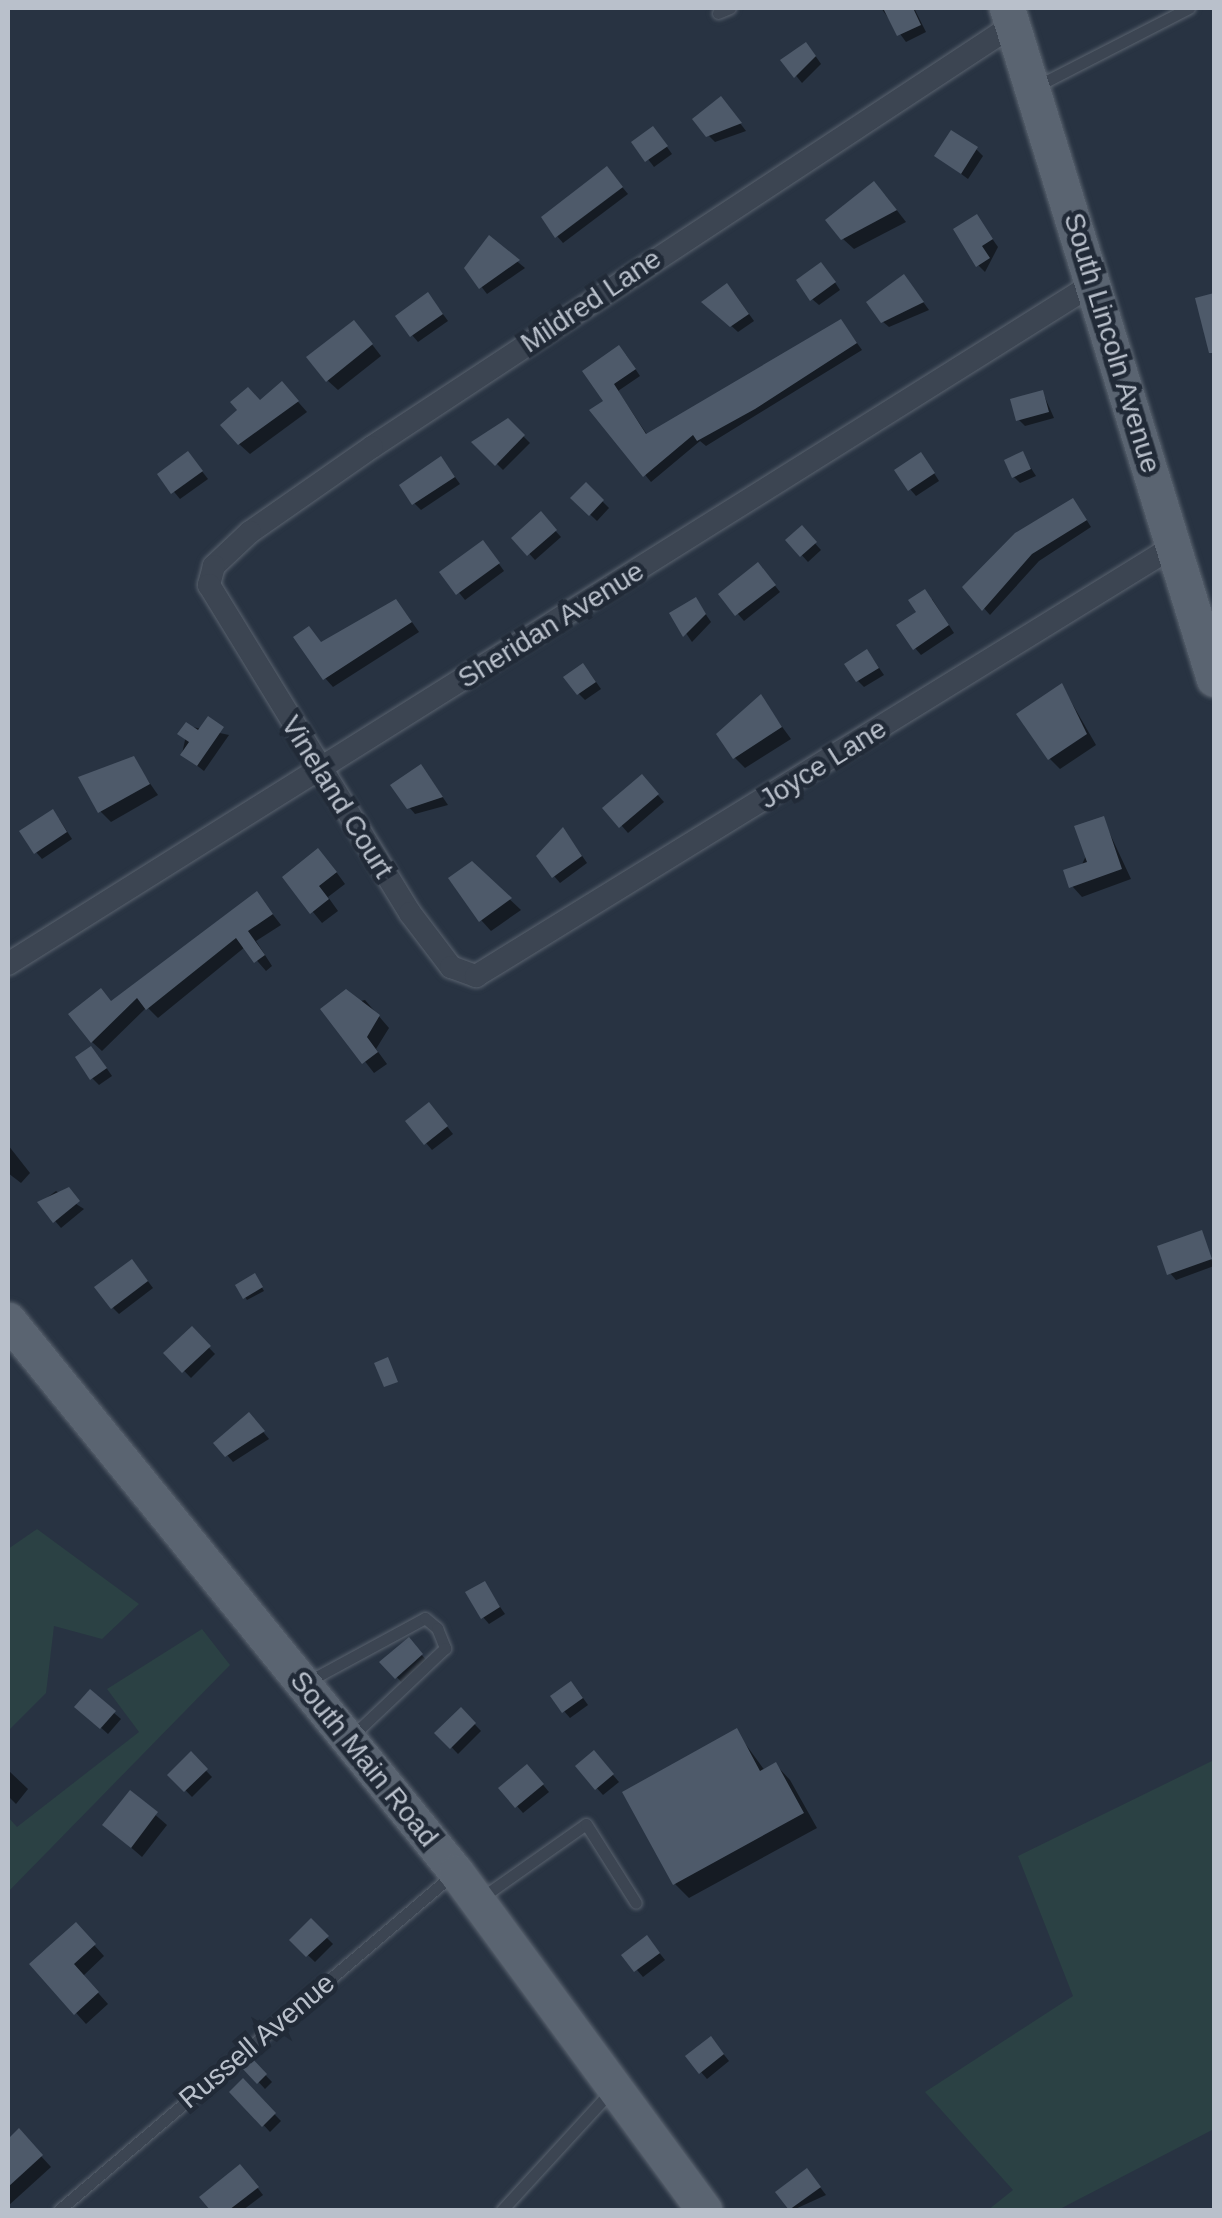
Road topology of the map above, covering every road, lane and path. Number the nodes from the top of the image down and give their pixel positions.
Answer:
1 (730, 8) edge
2 (1189, 8) edge
3 (718, 13) dead end
4 (1010, 16) edge
5 (1033, 88) junction
6 (1094, 284) junction
7 (1174, 546) junction
8 (217, 606) joint
9 (1214, 679) edge
10 (318, 770) junction
11 (8, 964) edge
12 (470, 975) joint
13 (8, 1320) edge
14 (304, 1684) junction
15 (348, 1738) junction
16 (456, 1872) junction
17 (478, 1901) junction
18 (636, 1903) dead end
19 (615, 2087) junction
20 (58, 2210) edge
21 (502, 2210) edge
22 (704, 2210) edge

1 - 3 lane
2 - 5 lane
4 - 5 main road, South Lincoln Avenue
4 - 8 street, Mildred Lane
5 - 6 main road, South Lincoln Avenue
6 - 7 main road, South Lincoln Avenue
6 - 10 street, Sheridan Avenue
7 - 9 main road, South Lincoln Avenue
7 - 12 street, Joyce Lane
8 - 10 street, Vineland Court
10 - 11 street, Sheridan Avenue
10 - 12 street, Vineland Court
13 - 14 main road, South Main Road
14 - 15 main road, South Main Road
14 - 15 lane
15 - 16 main road, South Main Road
16 - 17 main road, South Main Road
16 - 20 lane, Russell Avenue
17 - 18 lane
17 - 19 main road, South Main Road
19 - 21 lane
19 - 22 main road, South Main Road

